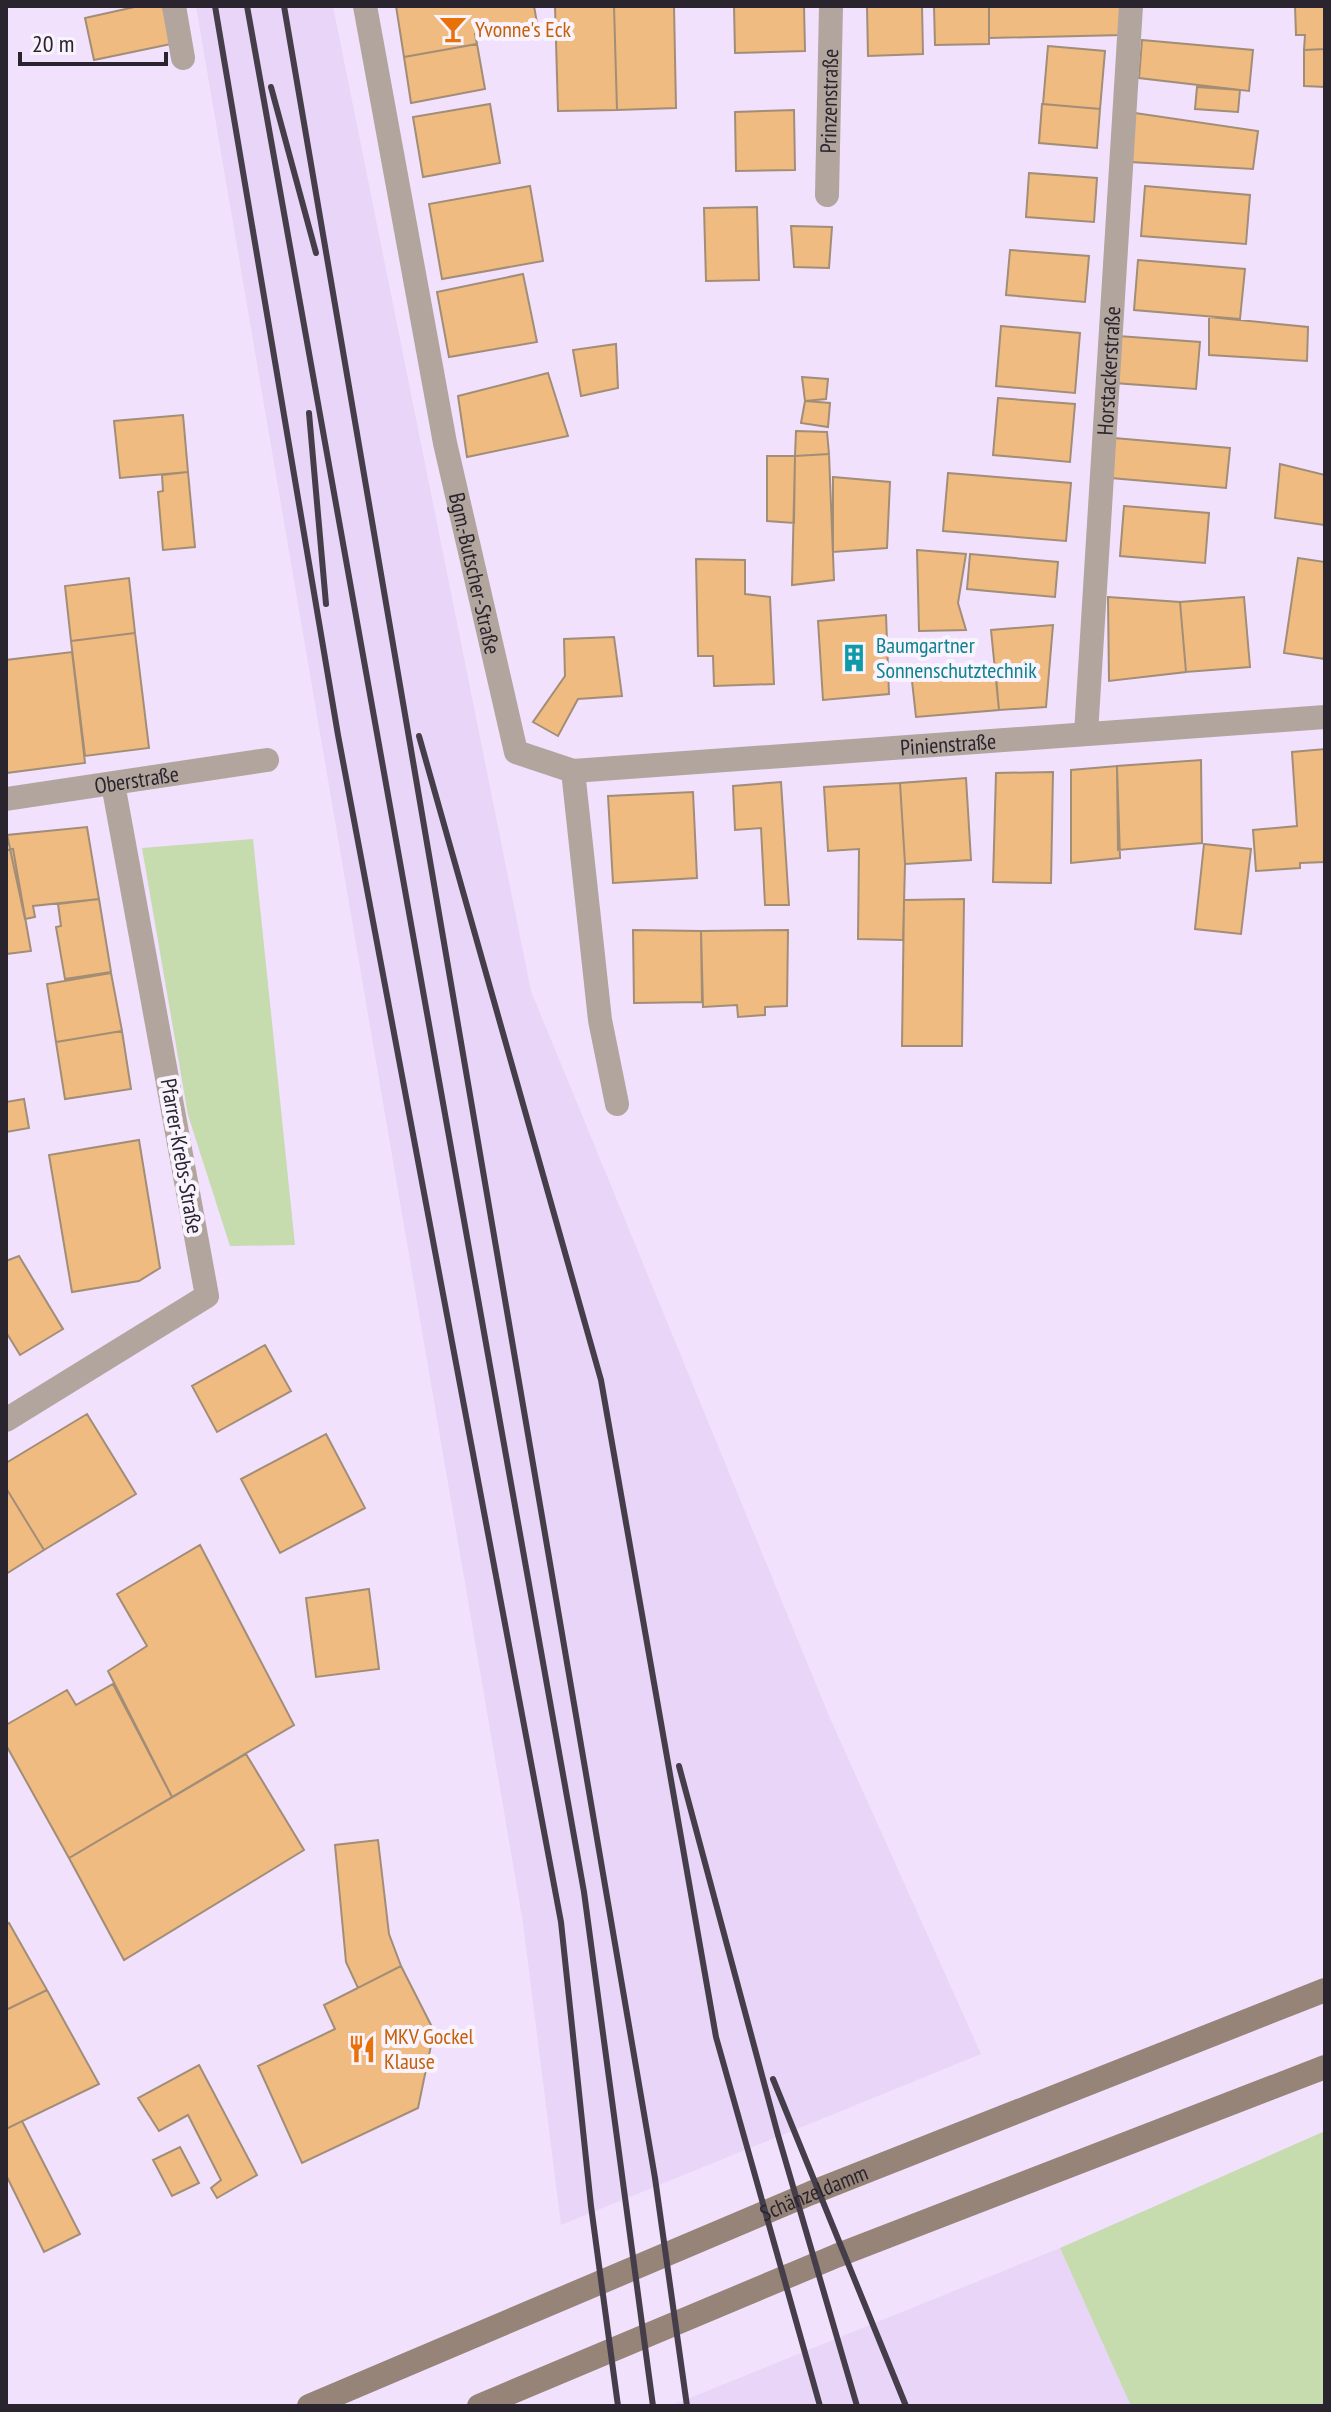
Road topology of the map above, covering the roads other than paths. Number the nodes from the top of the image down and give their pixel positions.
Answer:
1 (174, 6) edge
2 (365, 6) edge
3 (831, 6) edge
4 (1131, 6) edge
5 (183, 58) dead end
6 (827, 195) dead end
7 (1325, 717) edge
8 (1086, 734) junction
9 (267, 760) dead end
10 (573, 771) junction
11 (113, 784) junction
12 (6, 799) edge
13 (617, 1104) dead end
14 (6, 1420) edge
15 (1325, 1990) edge
16 (1319, 2069) edge
17 (309, 2406) edge
18 (479, 2406) edge

1 - 5 street
2 - 10 street, Bgm.-Butscher-Straße
3 - 6 street, Prinzenstraße
4 - 8 street, Horstackerstraße
7 - 8 street, Pinienstraße
8 - 10 street, Pinienstraße
9 - 11 street, Oberstraße
10 - 13 street
11 - 12 street, Oberstraße
11 - 14 street, Pfarrer-Krebs-Straße
15 - 17 main road, Schänzeldamm
16 - 18 main road

